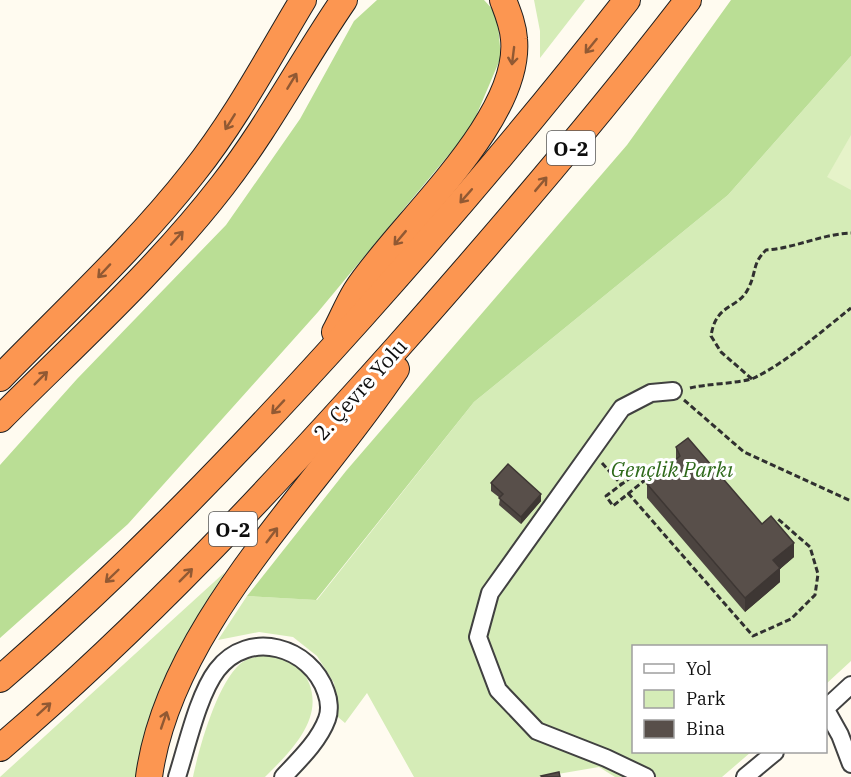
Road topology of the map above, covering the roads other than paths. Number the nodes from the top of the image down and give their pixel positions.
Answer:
1 (303, 0) edge
2 (344, 0) edge
3 (503, 0) edge
4 (627, 0) edge
5 (688, 0) edge
6 (447, 291) junction
7 (318, 364) junction
8 (0, 378) edge
9 (674, 391) road end
10 (0, 420) edge
11 (0, 679) edge
12 (851, 685) edge
13 (827, 707) edge
14 (827, 712) edge
15 (0, 748) edge
16 (774, 753) edge
17 (851, 764) edge
18 (149, 777) edge
19 (177, 777) edge
20 (283, 777) edge
21 (646, 777) edge
22 (745, 777) edge

1 -> 8 highway
10 -> 2 highway
3 -> 7 highway
4 -> 7 highway, O-2
6 -> 5 highway, 2. Çevre Yolu / O-2
15 -> 6 highway, 2. Çevre Yolu / O-2
18 -> 6 highway
7 -> 11 highway, O-2
9 - 21 street
12 - 13 street
14 - 17 street
16 - 22 street
19 - 20 street

